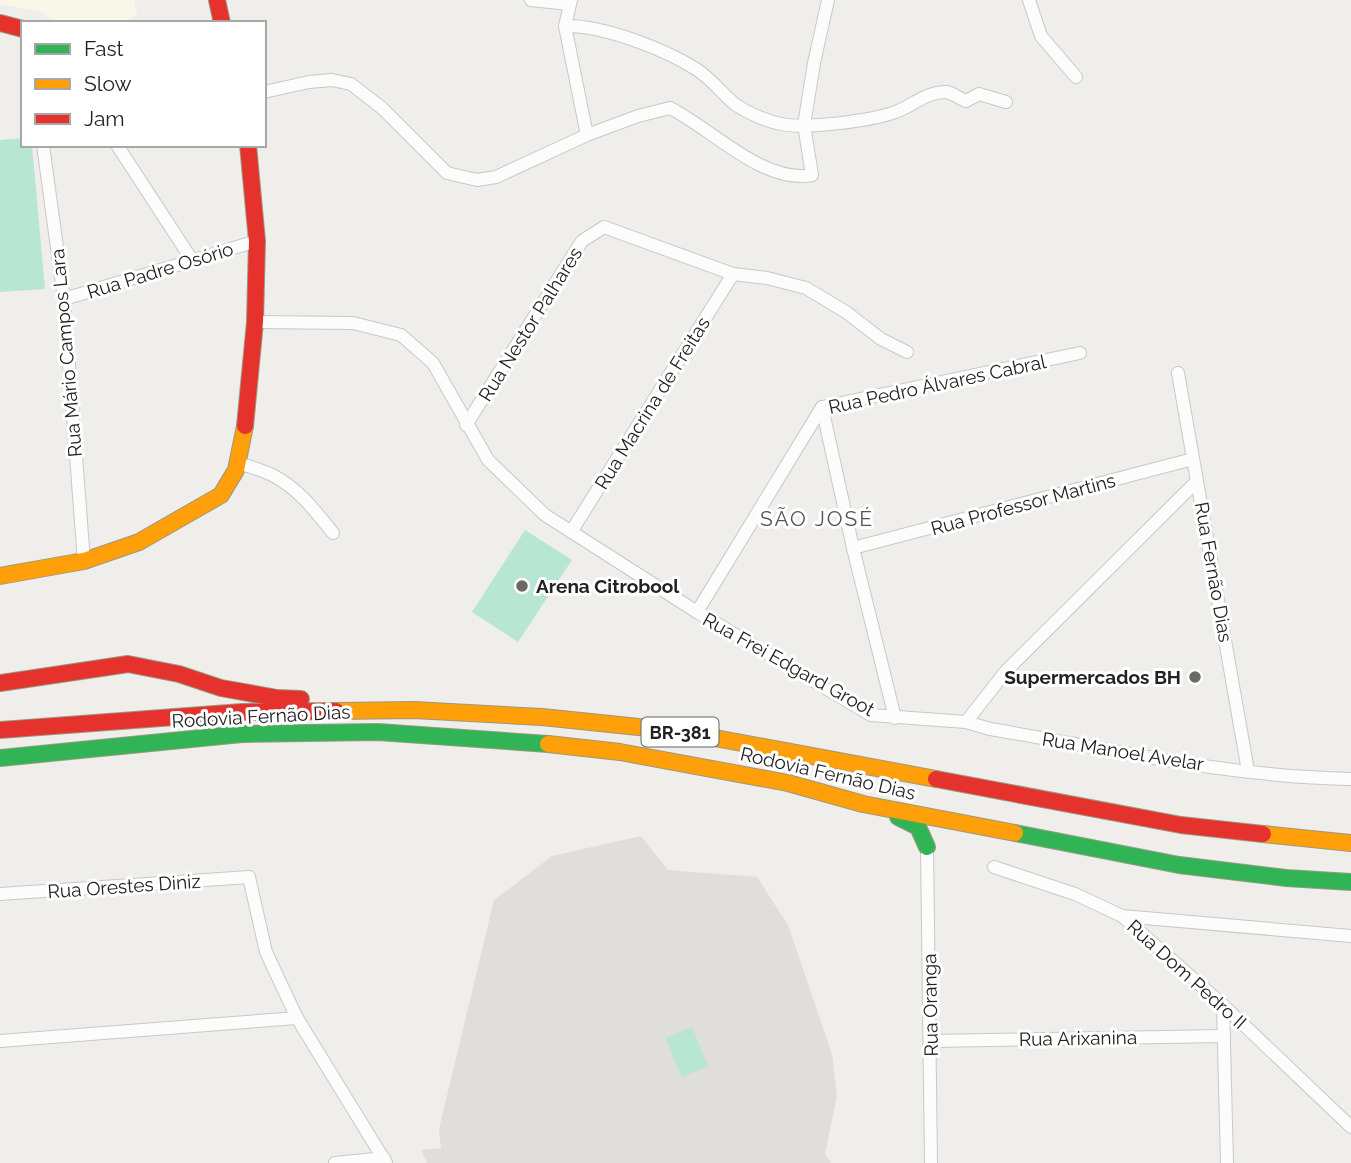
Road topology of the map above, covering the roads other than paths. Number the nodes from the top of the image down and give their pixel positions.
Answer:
1 (217, 0) edge
2 (531, 0) edge
3 (828, 0) edge
4 (1029, 0) edge
5 (570, 2) edge
6 (222, 21) edge
7 (0, 23) edge
8 (565, 26) junction
9 (21, 28) edge
10 (1076, 77) dead end
11 (266, 92) edge
12 (1006, 103) dead end
13 (804, 125) junction
14 (587, 135) junction
15 (43, 147) edge
16 (118, 147) edge
17 (248, 147) edge
18 (257, 241) junction
19 (192, 260) junction
20 (733, 274) junction
21 (64, 299) junction
22 (255, 322) junction
23 (907, 352) dead end
24 (1080, 353) dead end
25 (1178, 373) dead end
26 (821, 407) junction
27 (466, 425) junction
28 (1193, 459) junction
29 (238, 463) junction
30 (1197, 481) junction
31 (571, 532) junction
32 (333, 533) dead end
33 (853, 548) junction
34 (84, 561) junction
35 (0, 576) edge
36 (697, 612) junction
37 (0, 683) edge
38 (414, 710) junction
39 (895, 718) junction
40 (967, 722) junction
41 (0, 730) edge
42 (0, 758) edge
43 (1248, 771) junction
44 (1351, 779) edge
45 (863, 804) junction
46 (1351, 843) edge
47 (927, 847) joint
48 (994, 867) dead end
49 (1351, 882) edge
50 (0, 894) edge
51 (1122, 916) junction
52 (1351, 936) edge
53 (1223, 1005) junction
54 (297, 1018) junction
55 (1224, 1036) junction
56 (0, 1041) edge
57 (931, 1041) junction
58 (1351, 1127) edge
59 (385, 1161) edge
60 (335, 1163) edge
61 (931, 1163) edge
62 (1227, 1163) edge

1 - 6 main road
2 - 5 street
3 - 13 street
4 - 10 street
5 - 8 street
7 - 9 main road
8 - 13 street
8 - 14 street
11 - 14 street
12 - 13 street
13 - 14 street
15 - 21 street, Rua Mário Campos Lara
16 - 19 street
17 - 18 main road
18 - 19 street, Rua Padre Osório
18 - 22 main road
19 - 21 street, Rua Padre Osório
20 - 23 street, Rua Nestor Palhares
20 - 27 street, Rua Nestor Palhares
20 - 31 street, Rua Macrina de Freitas
21 - 34 street, Rua Mário Campos Lara
22 - 27 street, Rua Frei Edgard Groot
22 - 29 main road
24 - 26 street, Rua Pedro Álvares Cabral
25 - 28 street, Rua Fernão Dias
26 - 33 street
26 - 36 street, Rua Pedro Álvares Cabral
27 - 31 street, Rua Frei Edgard Groot
28 - 30 street, Rua Fernão Dias
28 - 33 street, Rua Professor Martins
29 - 32 street
29 - 34 main road
30 - 40 street
30 - 43 street, Rua Fernão Dias
31 - 36 street, Rua Frei Edgard Groot
33 - 39 street
34 - 35 main road
36 - 39 street, Rua Frei Edgard Groot
37 - 38 main road
38 - 41 main road, Rodovia Fernão Dias / BR-381
38 - 46 main road, Rodovia Fernão Dias / BR-381
39 - 40 street, Rua Manoel Avelar
40 - 43 street, Rua Manoel Avelar
42 - 45 main road, Rodovia Fernão Dias / BR-381
43 - 44 street, Rua Manoel Avelar
45 - 47 main road
45 - 49 main road, Rodovia Fernão Dias / BR-381
47 - 57 street, Rua Oranga
48 - 51 street, Rua Dom Pedro II
50 - 54 street, Rua Orestes Diniz
51 - 52 street
51 - 53 street, Rua Dom Pedro II
53 - 55 street
53 - 58 street, Rua Dom Pedro II
54 - 56 street
54 - 59 street
55 - 57 street, Rua Arixanina
55 - 62 street
57 - 61 street, Rua Oranga
59 - 60 street

